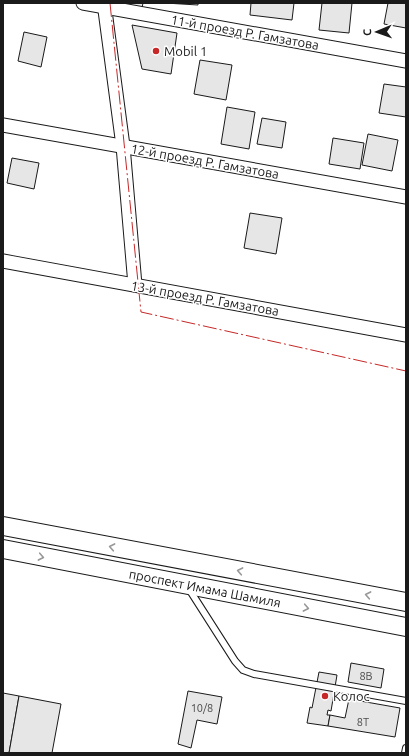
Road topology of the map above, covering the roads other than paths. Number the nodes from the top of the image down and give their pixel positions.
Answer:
1 (84, 3) edge
2 (104, 5) edge
3 (406, 62) edge
4 (3, 125) edge
5 (123, 146) junction
6 (406, 197) edge
7 (3, 261) edge
8 (135, 285) junction
9 (406, 334) edge
10 (3, 526) edge
11 (3, 549) edge
12 (186, 585) junction
13 (406, 602) edge
14 (406, 627) edge
15 (406, 701) edge
16 (406, 748) edge
17 (405, 753) edge

1 - 2 street, 11-й проезд Р. Гамзатова
2 - 3 street, 11-й проезд Р. Гамзатова
2 - 5 street
4 - 5 street, 12-й проезд Р. Гамзатова
5 - 6 street, 12-й проезд Р. Гамзатова
5 - 8 street
7 - 8 street, 13-й проезд Р. Гамзатова
8 - 9 street, 13-й проезд Р. Гамзатова
13 -> 10 main road, проспект Имама Шамиля
11 -> 12 main road, проспект Имама Шамиля
12 -> 14 main road, проспект Имама Шамиля
12 - 15 lane
16 - 17 lane

